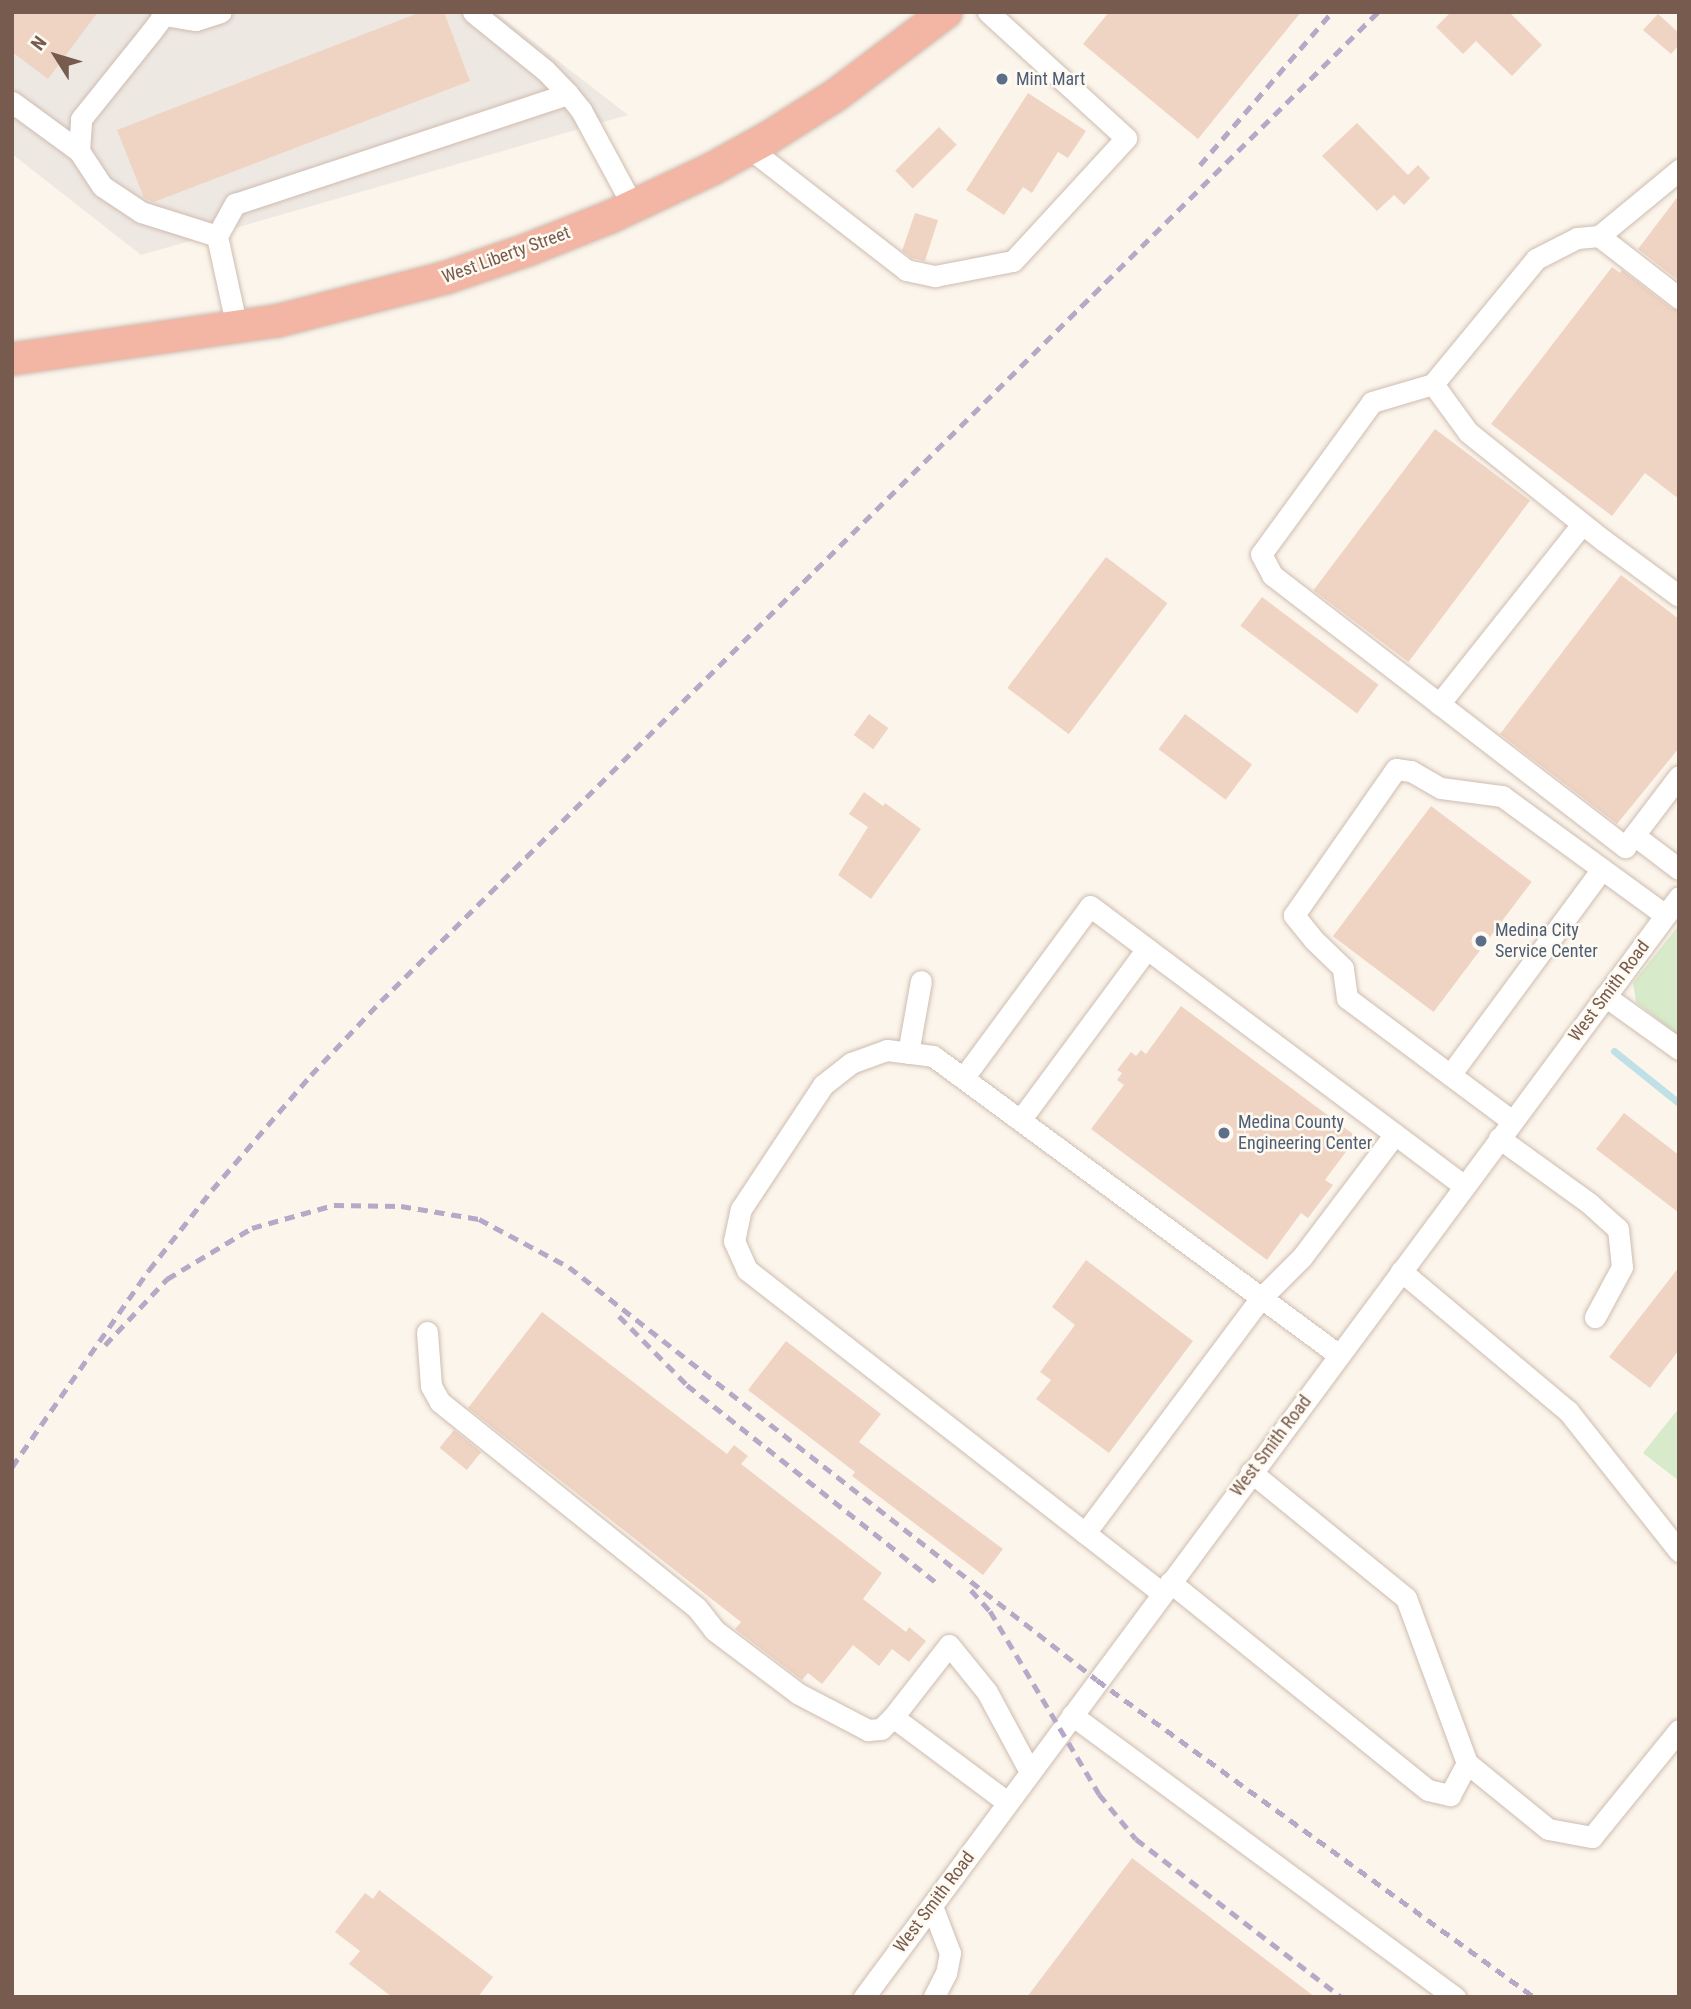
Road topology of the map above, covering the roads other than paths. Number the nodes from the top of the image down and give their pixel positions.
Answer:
1 (220, 12) edge
2 (473, 12) edge
3 (946, 12) edge
4 (988, 12) edge
5 (163, 13) edge
6 (568, 94) junction
7 (12, 102) edge
8 (749, 148) junction
9 (79, 151) junction
10 (1679, 170) edge
11 (633, 206) junction
12 (217, 236) junction
13 (1599, 236) junction
14 (1679, 298) edge
15 (237, 328) junction
16 (12, 359) edge
17 (1433, 384) junction
18 (1582, 524) junction
19 (1679, 596) edge
20 (1439, 704) junction
21 (1679, 776) edge
22 (1634, 835) junction
23 (1602, 869) junction
24 (1679, 869) edge
25 (1679, 897) edge
26 (1665, 915) junction
27 (1147, 949) junction
28 (921, 981) dead end
29 (1605, 996) junction
30 (1679, 1049) edge
31 (908, 1053) junction
32 (1450, 1074) junction
33 (964, 1077) junction
34 (1021, 1119) junction
35 (1506, 1129) junction
36 (1395, 1134) junction
37 (1464, 1186) junction
38 (1401, 1271) junction
39 (1261, 1298) junction
40 (1595, 1317) dead end
41 (427, 1332) dead end
42 (1339, 1355) junction
43 (1251, 1472) junction
44 (1085, 1533) junction
45 (1679, 1551) edge
46 (1166, 1587) junction
47 (1072, 1714) junction
48 (893, 1717) junction
49 (1679, 1730) edge
50 (1467, 1763) junction
51 (1030, 1772) junction
52 (1007, 1802) junction
53 (932, 1906) junction
54 (864, 1997) edge
55 (934, 1997) edge
56 (1455, 1997) edge

1 - 5 street
2 - 6 street
3 - 8 highway, West Liberty Street
4 - 8 street
5 - 9 street
6 - 11 street
6 - 12 street
7 - 9 street
8 - 11 highway, West Liberty Street
9 - 12 street
10 - 13 street
11 - 15 highway, West Liberty Street
12 - 15 street
13 - 14 street
13 - 17 street
15 - 16 highway, West Liberty Street
17 - 18 street
17 - 20 street
18 - 19 street
18 - 20 street
20 - 22 street
21 - 22 street
22 - 24 street
23 - 26 street
23 - 32 street
23 - 32 street
25 - 26 street, West Smith Road
26 - 29 street, West Smith Road
27 - 33 street
27 - 34 street
27 - 36 street
28 - 31 street
29 - 30 street
29 - 35 street, West Smith Road
31 - 33 street
31 - 44 street
32 - 35 street
33 - 34 street
34 - 39 street
35 - 37 street, West Smith Road
35 - 40 street
36 - 37 street
36 - 39 street
37 - 38 street, West Smith Road
38 - 42 street, West Smith Road
38 - 45 street
39 - 42 street
39 - 44 street
41 - 48 street
42 - 43 street, West Smith Road
43 - 46 street, West Smith Road
43 - 50 street
44 - 46 street
46 - 47 street, West Smith Road
46 - 50 street
47 - 51 street, West Smith Road
47 - 56 street
48 - 51 street
48 - 52 street
49 - 50 street
51 - 52 street, West Smith Road
52 - 53 street, West Smith Road
53 - 54 street, West Smith Road
53 - 55 street

